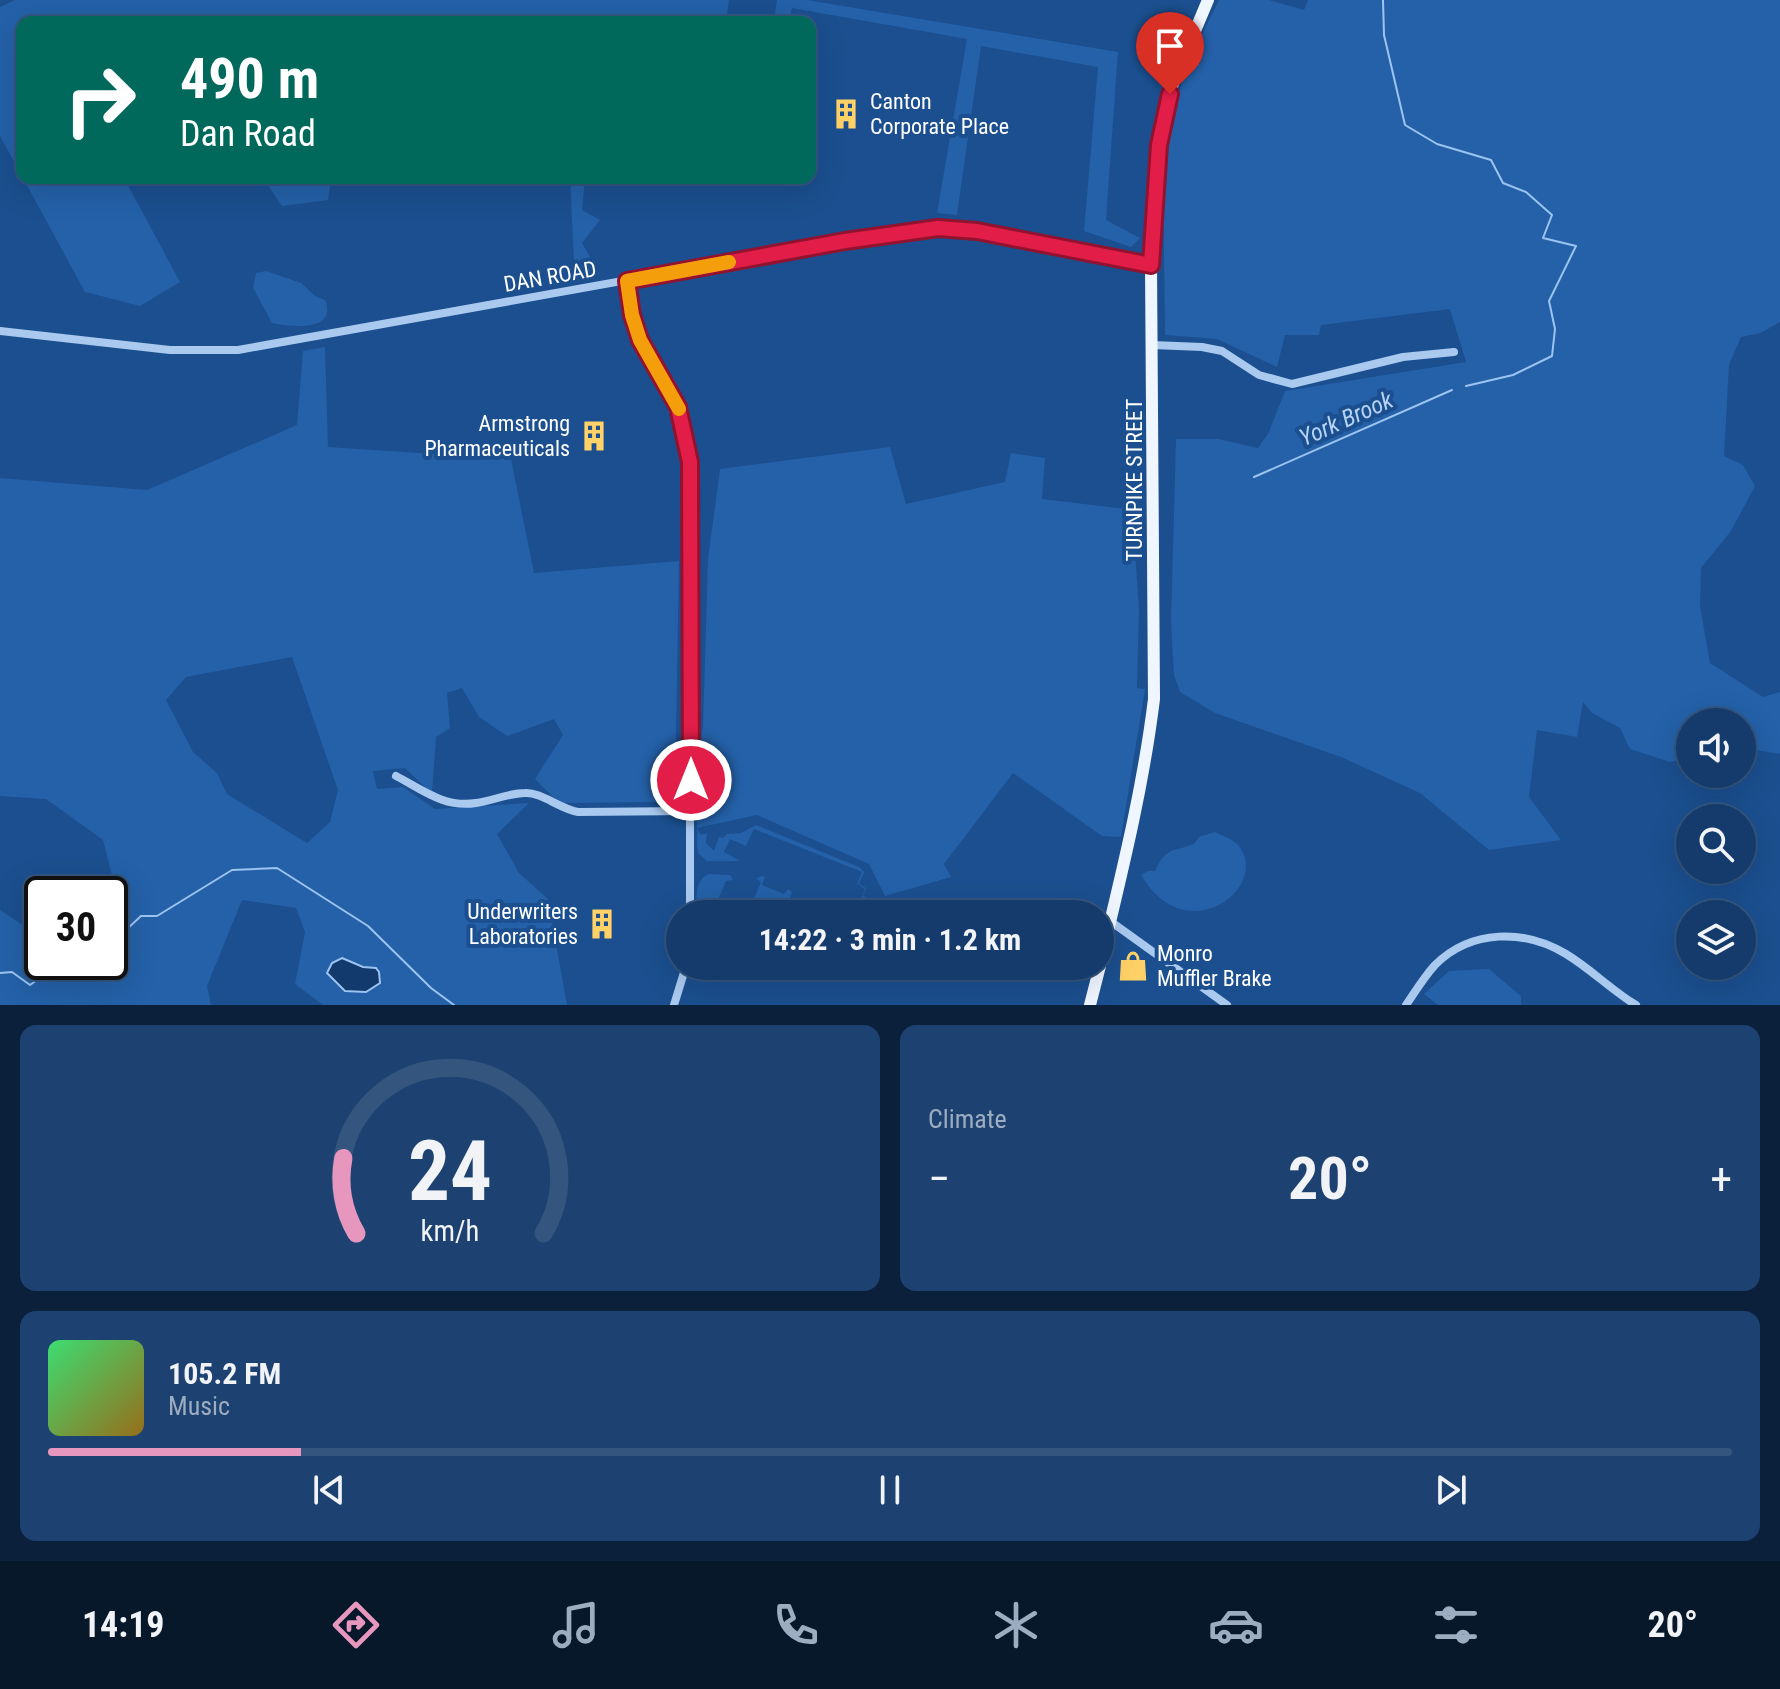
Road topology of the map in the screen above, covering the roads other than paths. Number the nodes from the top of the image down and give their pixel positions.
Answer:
1 (1208, 0) edge
2 (1151, 265) junction
3 (627, 281) junction
4 (0, 331) edge
5 (1152, 345) junction
6 (1454, 352) dead end
7 (396, 776) dead end
8 (691, 811) junction
9 (690, 900) edge
10 (1114, 904) edge
11 (1114, 924) edge
12 (682, 980) edge
13 (1096, 980) edge
14 (674, 1005) edge
15 (1090, 1005) edge
16 (1227, 1005) edge
17 (1406, 1005) edge
18 (1636, 1005) edge

1 - 2 main road, TURNPIKE STREET
2 - 3 street, DAN ROAD
2 - 5 main road, TURNPIKE STREET
3 - 4 street, DAN ROAD
3 - 8 street
5 - 6 street
5 - 10 main road, TURNPIKE STREET
7 - 8 street
8 - 9 street
11 - 16 street
12 - 14 street
13 - 15 main road, TURNPIKE STREET
17 - 18 street

